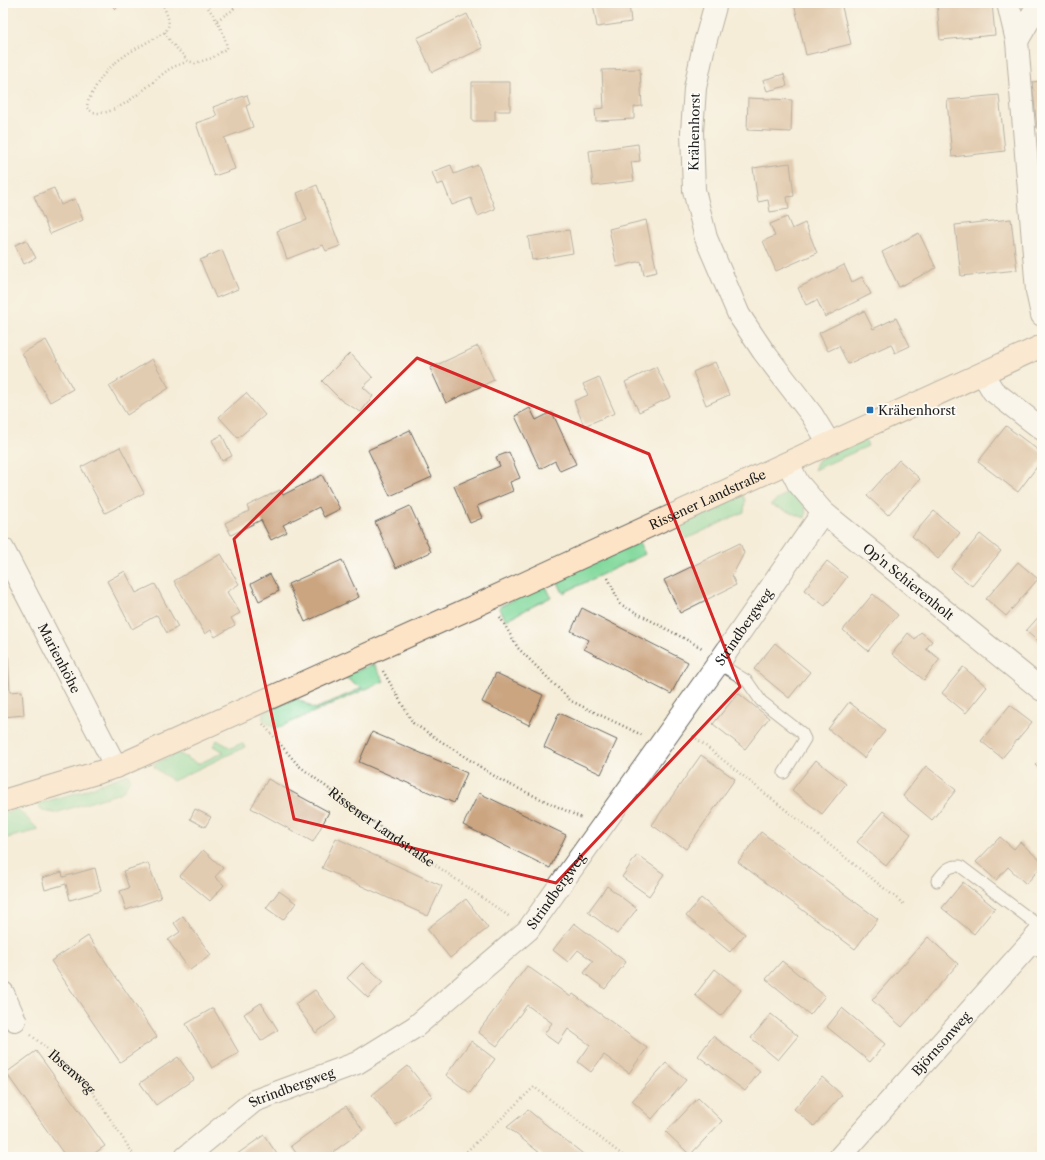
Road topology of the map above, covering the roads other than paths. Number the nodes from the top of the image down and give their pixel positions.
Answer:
1 (716, 3) edge
2 (1008, 3) edge
3 (1039, 3) edge
4 (1017, 41) junction
5 (1042, 314) edge
6 (1042, 346) edge
7 (983, 374) junction
8 (1042, 429) edge
9 (829, 443) junction
10 (788, 463) junction
11 (823, 512) junction
12 (3, 549) edge
13 (720, 661) junction
14 (1042, 690) edge
15 (116, 767) junction
16 (784, 773) dead end
17 (3, 801) edge
18 (937, 880) dead end
19 (1039, 939) edge
20 (3, 993) edge
21 (15, 1020) road end
22 (186, 1157) edge
23 (840, 1157) edge

1 - 9 street, Krähenhorst
2 - 4 street
3 - 4 street
4 - 5 street
6 - 7 main road, Rissener Landstraße
7 - 8 street
7 - 9 main road, Rissener Landstraße
9 - 10 main road, Rissener Landstraße
10 - 11 street, Op'n Schierenholt
10 - 15 main road, Rissener Landstraße
11 - 13 street, Strindbergweg
11 - 14 street, Op'n Schierenholt
12 - 15 street, Marienhöhe
13 - 16 lane
13 - 22 street, Strindbergweg
15 - 17 main road, Rissener Landstraße
18 - 19 lane
19 - 23 street, Björnsonweg
20 - 21 street

